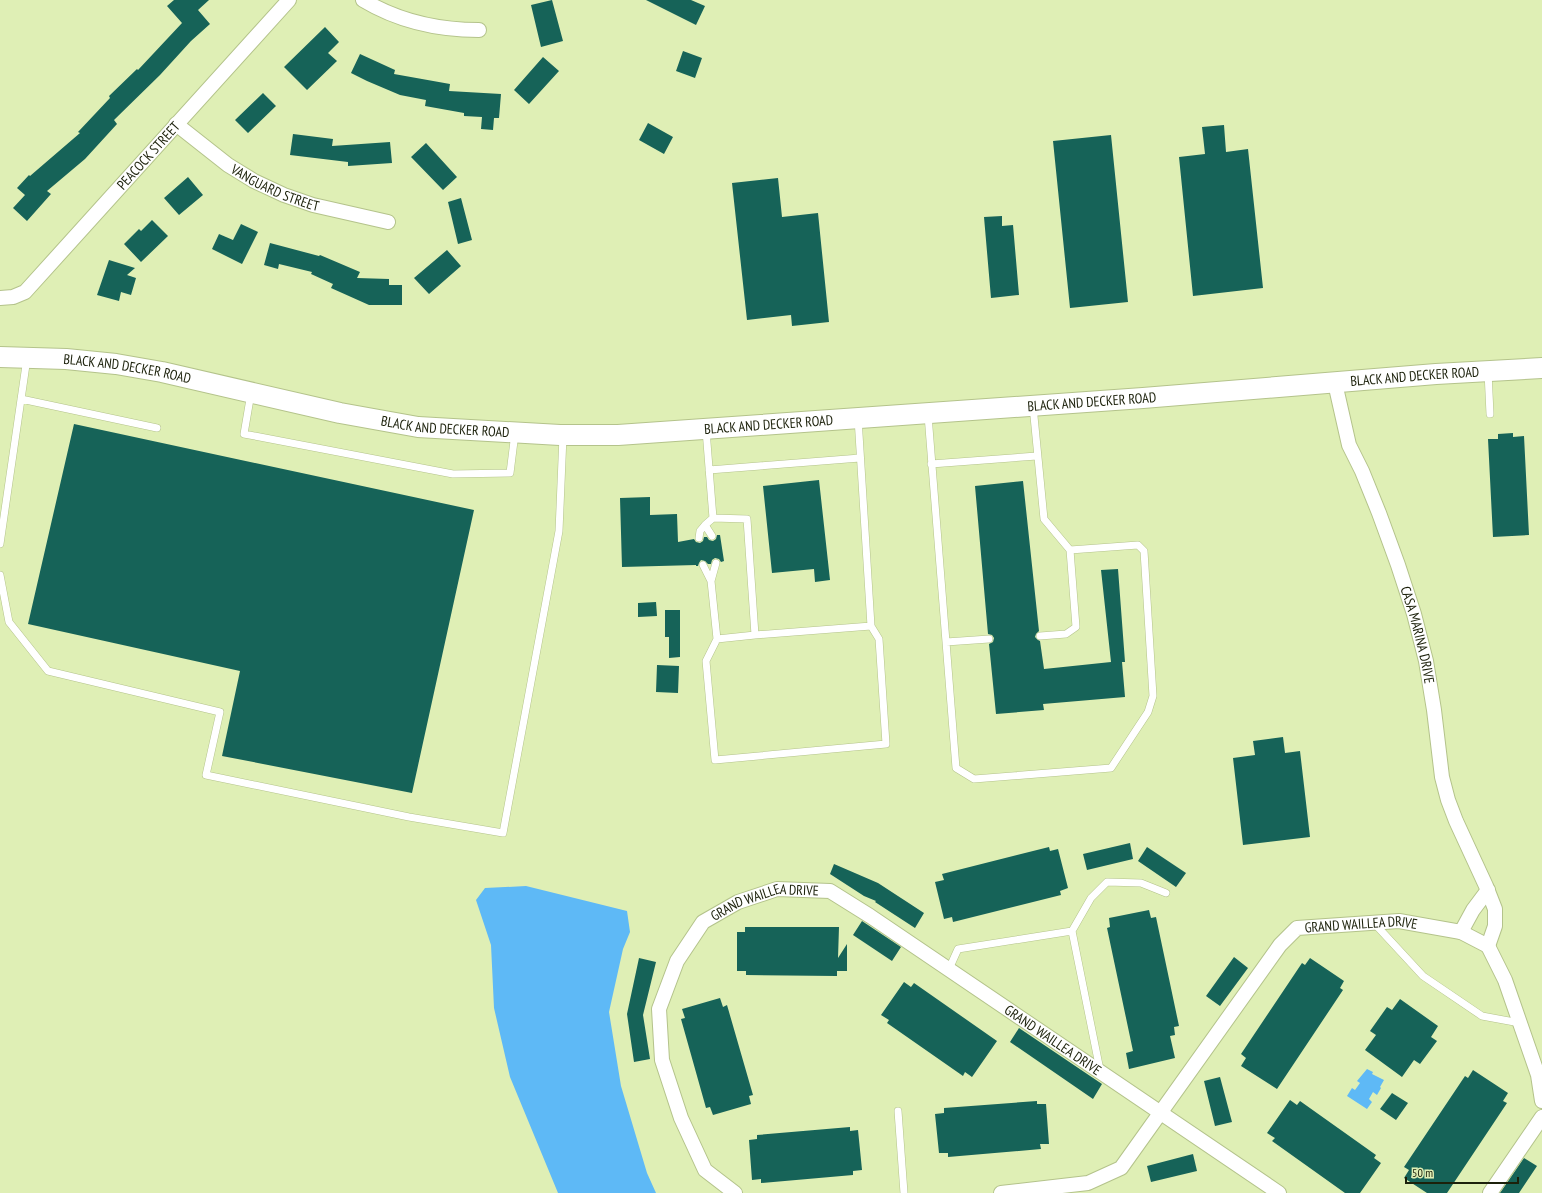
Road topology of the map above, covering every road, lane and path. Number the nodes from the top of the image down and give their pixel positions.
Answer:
1 (288, 0) edge
2 (363, 0) edge
3 (480, 30) dead end
4 (176, 124) junction
5 (388, 222) dead end
6 (0, 298) edge
7 (0, 357) edge
8 (28, 357) junction
9 (1542, 368) edge
10 (1488, 371) junction
11 (1335, 383) junction
12 (251, 393) junction
13 (22, 399) junction
14 (1033, 406) junction
15 (928, 413) junction
16 (1490, 414) dead end
17 (858, 418) junction
18 (157, 428) dead end
19 (706, 428) junction
20 (515, 433) junction
21 (563, 435) junction
22 (1037, 456) junction
23 (860, 458) junction
24 (931, 464) junction
25 (709, 470) junction
26 (713, 518) junction
27 (705, 525) junction
28 (712, 536) dead end
29 (699, 538) dead end
30 (0, 544) edge
31 (1070, 550) junction
32 (716, 563) dead end
33 (703, 565) dead end
34 (0, 575) edge
35 (711, 581) junction
36 (871, 626) junction
37 (755, 635) junction
38 (1040, 636) dead end
39 (716, 638) junction
40 (989, 639) dead end
41 (946, 642) junction
42 (1488, 890) junction
43 (1166, 893) dead end
44 (1473, 910) junction
45 (1374, 923) junction
46 (1495, 926) junction
47 (1072, 931) junction
48 (1462, 932) junction
49 (1488, 946) junction
50 (948, 969) junction
51 (1520, 1023) junction
52 (1101, 1072) junction
53 (1542, 1101) edge
54 (898, 1111) dead end
55 (1161, 1113) junction
56 (1542, 1117) edge
57 (735, 1193) edge
58 (904, 1193) edge
59 (1001, 1193) edge
60 (1278, 1193) edge
61 (1490, 1193) edge

1 - 4 street, PEACOCK STREET
2 - 3 street
4 - 5 street, VANGUARD STREET
4 - 6 street, PEACOCK STREET
7 - 8 main road, BLACK AND DECKER ROAD
8 - 12 main road, BLACK AND DECKER ROAD
8 - 13 lane
9 - 10 main road, BLACK AND DECKER ROAD
10 - 11 main road, BLACK AND DECKER ROAD
10 - 16 lane
11 - 14 main road, BLACK AND DECKER ROAD
11 - 42 street, CASA MARINA DRIVE
12 - 20 main road, BLACK AND DECKER ROAD
12 - 20 lane
13 - 18 lane
13 - 30 lane
14 - 15 main road, BLACK AND DECKER ROAD
14 - 22 lane
15 - 17 main road, BLACK AND DECKER ROAD
15 - 24 lane
17 - 19 main road, BLACK AND DECKER ROAD
17 - 23 lane
19 - 21 main road, BLACK AND DECKER ROAD
19 - 25 lane
20 - 21 main road, BLACK AND DECKER ROAD
21 - 34 lane
22 - 24 lane
22 - 31 lane
23 - 25 lane
23 - 36 lane
24 - 41 lane
25 - 26 lane
26 - 27 lane
26 - 37 lane
27 - 28 lane
27 - 29 lane
31 - 38 lane
31 - 41 lane
32 - 35 lane
33 - 35 lane
35 - 39 lane
36 - 37 lane
36 - 39 lane
37 - 39 lane
40 - 41 lane
42 - 44 street
42 - 46 street, CASA MARINA DRIVE
43 - 47 lane
44 - 46 street
44 - 48 street
45 - 48 street, GRAND WAILLEA DRIVE
45 - 51 lane
45 - 55 street, GRAND WAILLEA DRIVE
46 - 49 street, CASA MARINA DRIVE
47 - 50 lane
47 - 52 lane
48 - 49 street, GRAND WAILLEA DRIVE
49 - 51 street
50 - 52 street, GRAND WAILLEA DRIVE
50 - 57 street, GRAND WAILLEA DRIVE
51 - 53 street
52 - 55 street, GRAND WAILLEA DRIVE
54 - 58 lane
55 - 59 street, GRAND WAILLEA DRIVE
55 - 60 street, GRAND WAILLEA DRIVE
56 - 61 street

